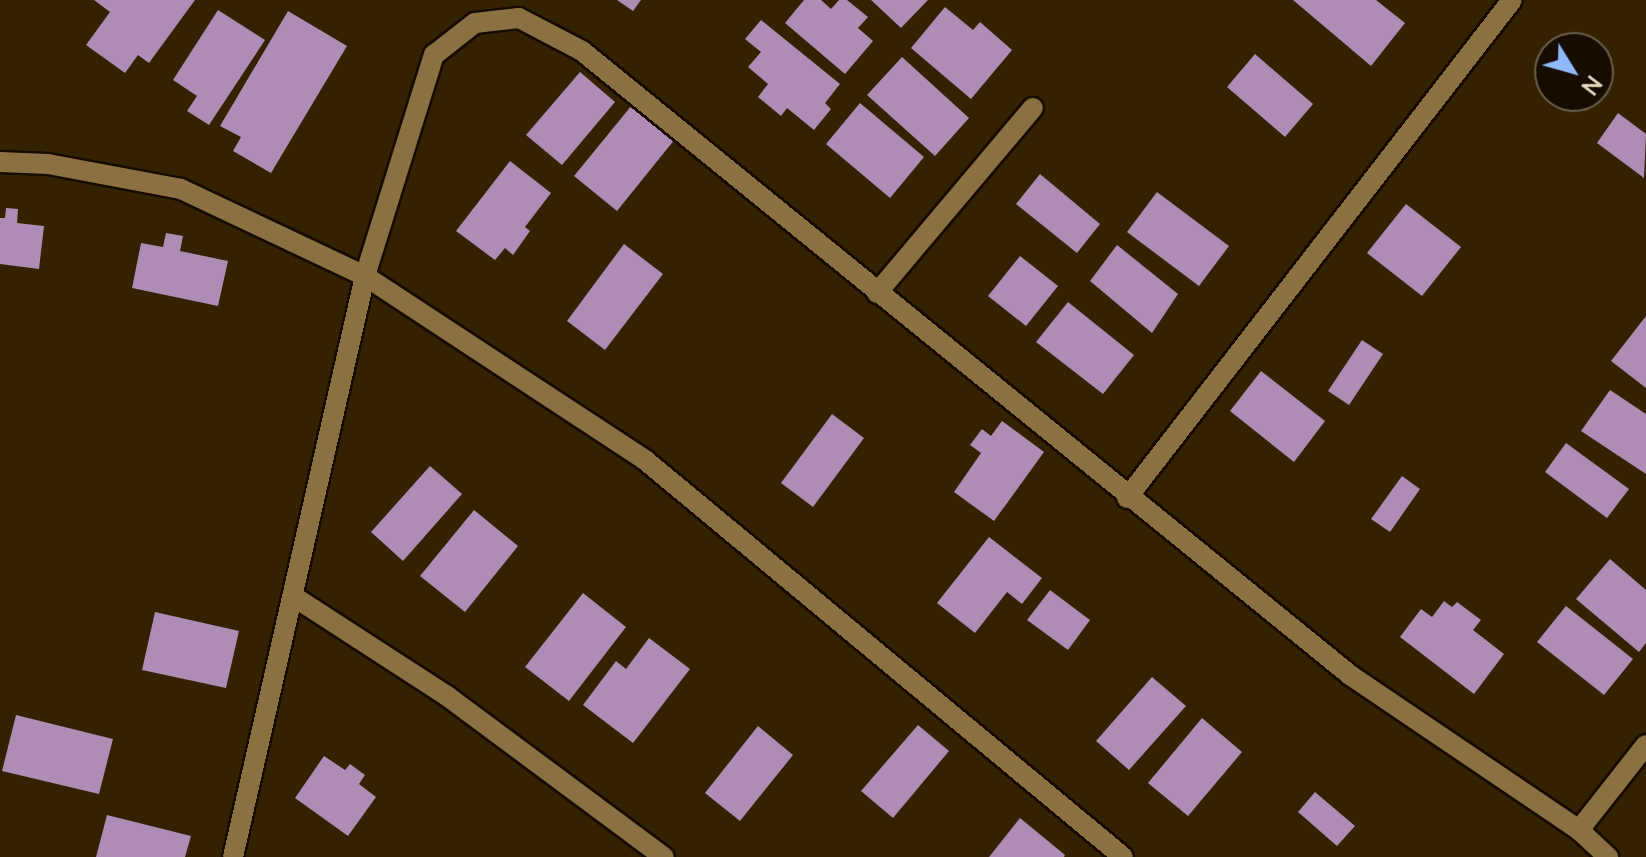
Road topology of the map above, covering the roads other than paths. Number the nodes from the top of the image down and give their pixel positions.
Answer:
1 (1512, 0) edge
2 (1033, 108) dead end
3 (0, 162) edge
4 (365, 276) junction
5 (877, 293) junction
6 (1127, 498) junction
7 (296, 598) junction
8 (1646, 745) edge
9 (1579, 830) junction
10 (233, 857) edge
11 (664, 857) edge
12 (1123, 857) edge
13 (1608, 857) edge

1 - 6 street
2 - 5 street
3 - 4 street
4 - 5 street
4 - 7 street
4 - 12 street
5 - 6 street
6 - 9 street
7 - 10 street
7 - 11 street
8 - 9 street
9 - 13 street

